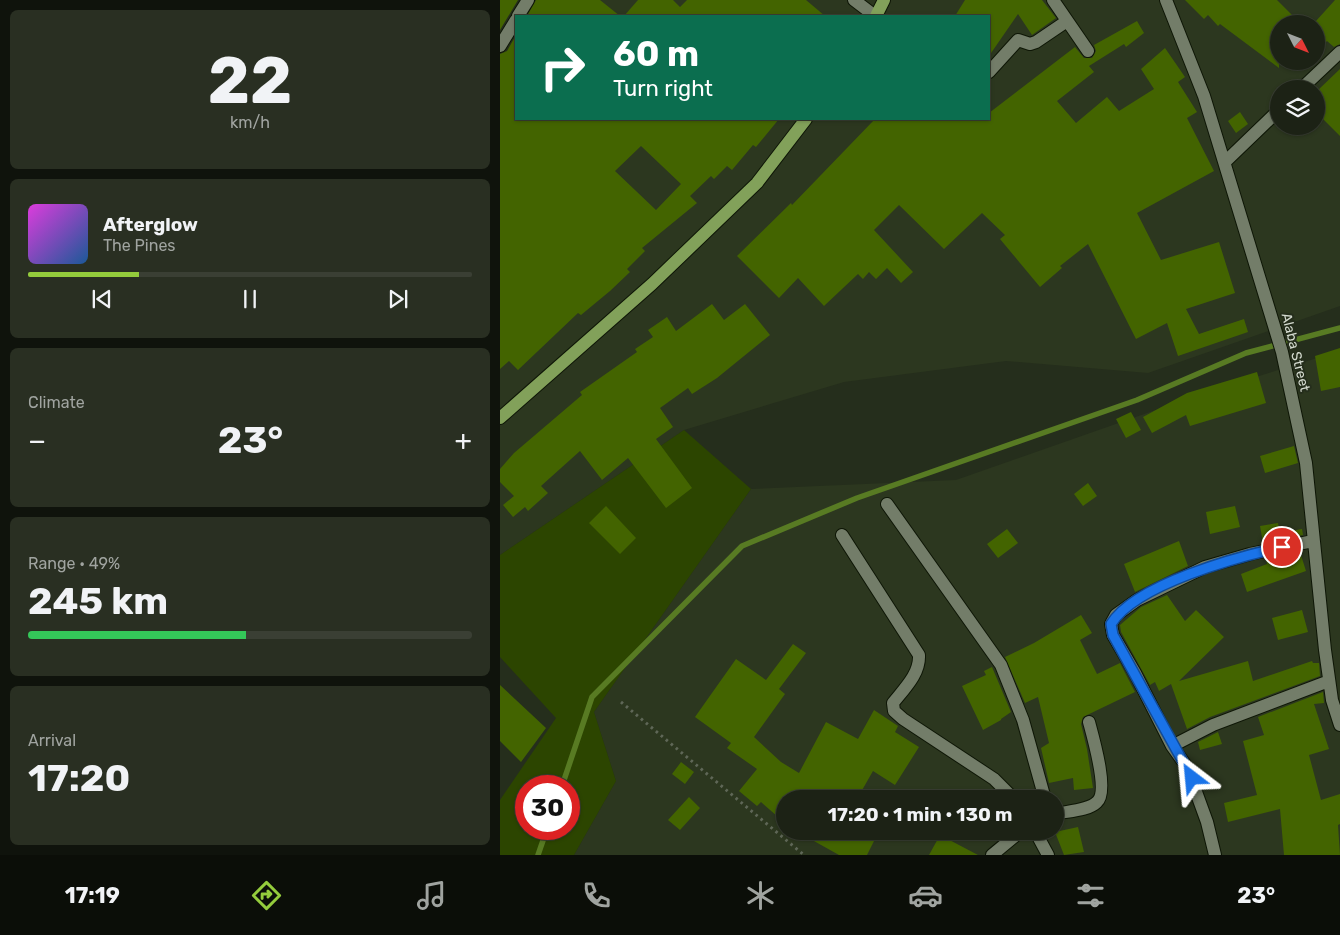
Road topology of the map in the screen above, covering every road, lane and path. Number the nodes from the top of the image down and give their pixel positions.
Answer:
1 (528, 0) edge
2 (854, 0) edge
3 (884, 0) edge
4 (1053, 0) edge
5 (1166, 0) edge
6 (519, 15) edge
7 (874, 15) edge
8 (876, 15) edge
9 (1067, 20) junction
10 (515, 22) edge
11 (500, 46) edge
12 (1088, 51) dead end
13 (1340, 52) edge
14 (990, 71) edge
15 (1311, 80) edge
16 (1270, 119) edge
17 (805, 120) edge
18 (1225, 162) junction
19 (500, 418) edge
20 (887, 504) dead end
21 (842, 536) dead end
22 (1313, 541) junction
23 (1329, 681) junction
24 (621, 702) dead end
25 (1089, 722) dead end
26 (1340, 725) edge
27 (1172, 746) junction
28 (1005, 790) edge
29 (1042, 790) edge
30 (1064, 812) edge
31 (1010, 840) edge
32 (1040, 840) edge
33 (804, 855) edge
34 (992, 855) edge
35 (1048, 855) edge
36 (1214, 855) edge

1 - 6 street
2 - 7 street
3 - 8 main road
4 - 9 street
5 - 18 street, Alaba Street
9 - 12 street
9 - 14 street
10 - 11 street
13 - 15 street
16 - 18 street
17 - 19 main road
18 - 22 street, Alaba Street
20 - 29 street
21 - 28 street
22 - 23 street, Alaba Street
22 - 27 street
23 - 26 street, Alaba Street
23 - 27 street
24 - 33 path
25 - 30 street
27 - 36 street
31 - 34 street
32 - 35 street

